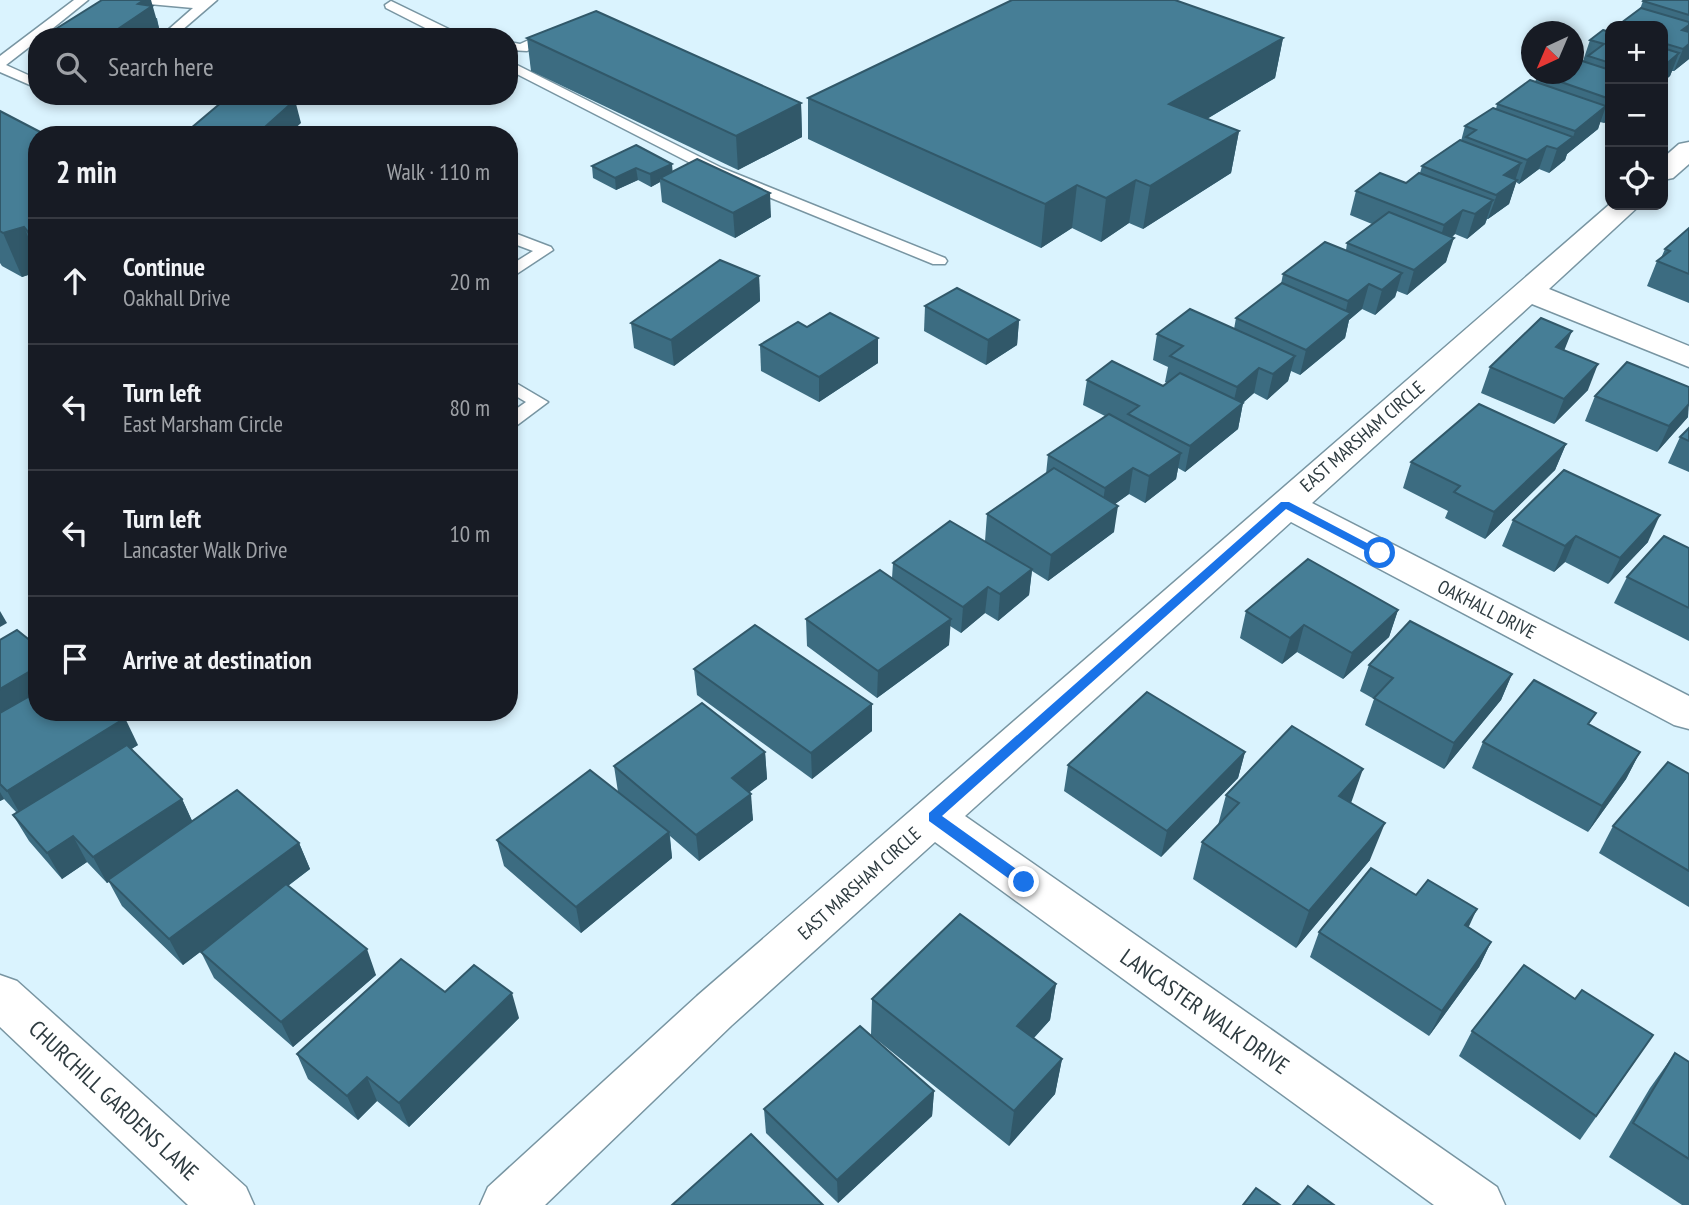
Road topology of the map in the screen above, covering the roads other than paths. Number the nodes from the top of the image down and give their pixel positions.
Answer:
1 (82, 0) edge
2 (149, 0) edge
3 (207, 3) edge
4 (391, 5) dead end
5 (572, 23) edge
6 (47, 28) edge
7 (177, 28) edge
8 (436, 28) edge
9 (28, 43) edge
10 (518, 47) edge
11 (0, 65) edge
12 (518, 66) edge
13 (28, 79) edge
14 (1689, 150) edge
15 (1668, 168) edge
16 (1620, 210) edge
17 (518, 240) edge
18 (939, 261) dead end
19 (518, 268) edge
20 (1527, 291) junction
21 (1689, 357) edge
22 (518, 389) edge
23 (518, 416) edge
24 (1285, 504) junction
25 (1689, 714) edge
26 (933, 817) junction
27 (0, 996) edge
28 (227, 1205) edge
29 (507, 1205) edge
30 (1478, 1205) edge

1 - 6 lane
2 - 3 lane
3 - 7 lane
4 - 8 lane
5 - 10 lane
9 - 11 lane
11 - 13 lane
12 - 18 lane
14 - 15 street
16 - 20 street, EAST MARSHAM CIRCLE
17 - 19 lane
20 - 21 street
20 - 24 street, EAST MARSHAM CIRCLE
22 - 23 lane
24 - 25 street, OAKHALL DRIVE
24 - 26 street, EAST MARSHAM CIRCLE
26 - 29 street, EAST MARSHAM CIRCLE
26 - 30 street, LANCASTER WALK DRIVE
27 - 28 street, CHURCHILL GARDENS LANE

